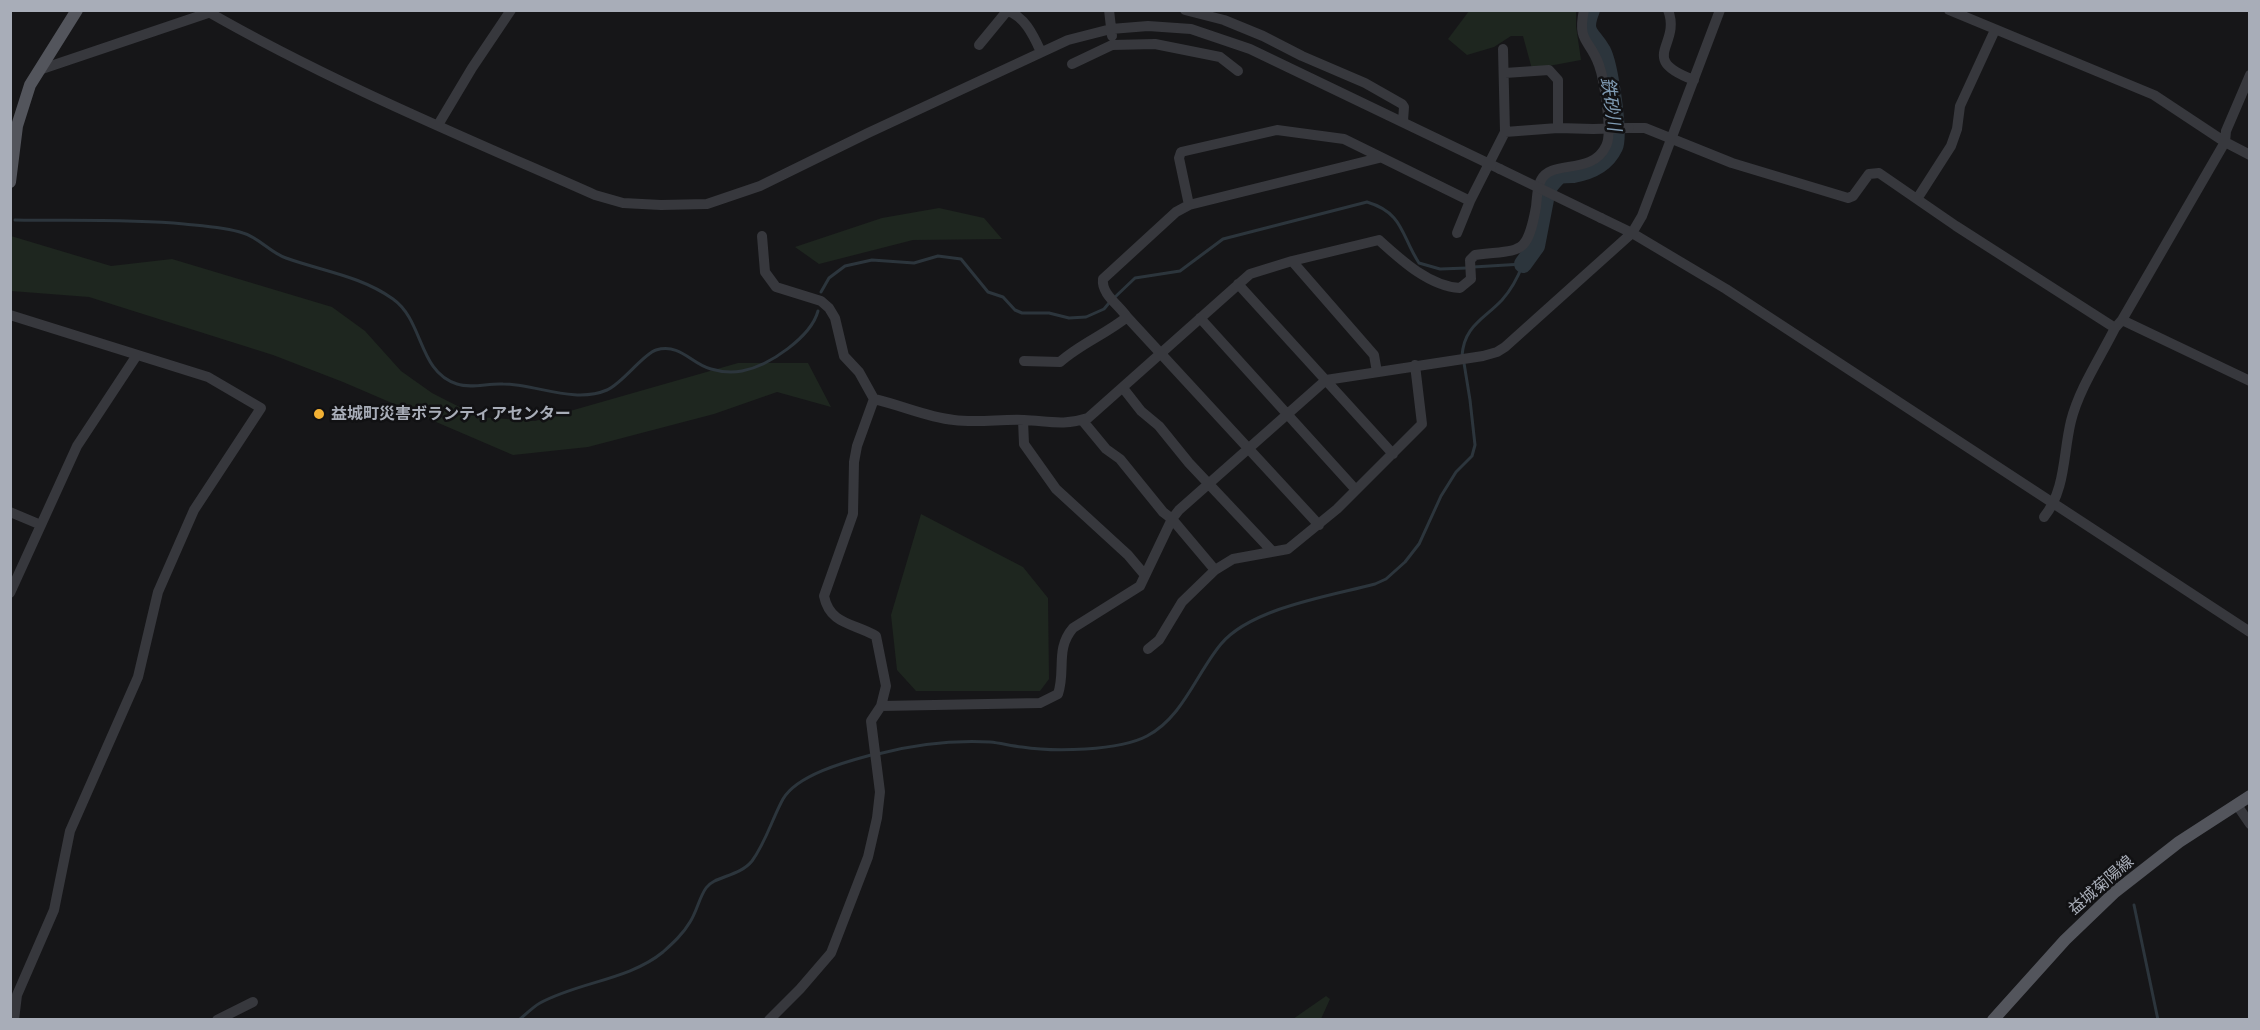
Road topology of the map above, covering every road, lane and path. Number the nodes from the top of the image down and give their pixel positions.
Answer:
1 (77, 10) edge
2 (511, 10) edge
3 (1109, 10) edge
4 (1185, 10) edge
5 (1584, 10) edge
6 (1668, 10) edge
7 (1720, 10) edge
8 (1949, 10) edge
9 (210, 11) edge
10 (1111, 29) junction
11 (1995, 30) junction
12 (979, 45) dead end
13 (1112, 45) junction
14 (1503, 49) dead end
15 (1041, 52) junction
16 (1072, 64) dead end
17 (39, 70) junction
18 (1238, 72) dead end
19 (1504, 73) junction
20 (2250, 75) edge
21 (1694, 80) junction
22 (1403, 121) junction
23 (438, 125) junction
24 (1558, 128) junction
25 (1505, 132) junction
26 (1671, 138) junction
27 (2225, 142) junction
28 (2250, 155) edge
29 (1379, 158) junction
30 (1489, 163) junction
31 (10, 182) edge
32 (1917, 199) junction
33 (1470, 201) junction
34 (1189, 205) junction
35 (1457, 233) dead end
36 (1632, 233) junction
37 (762, 236) dead end
38 (1292, 261) junction
39 (1238, 284) junction
40 (1125, 314) junction
41 (10, 315) edge
42 (1200, 318) junction
43 (2122, 320) junction
44 (2115, 328) junction
45 (1161, 354) junction
46 (137, 355) junction
47 (1024, 361) dead end
48 (1414, 365) junction
49 (1377, 372) junction
50 (1326, 380) junction
51 (2250, 381) edge
52 (1123, 388) junction
53 (874, 399) junction
54 (1287, 414) junction
55 (1023, 420) junction
56 (1082, 420) junction
57 (1249, 447) junction
58 (1393, 454) junction
59 (1209, 484) junction
60 (1356, 490) junction
61 (2054, 505) junction
62 (10, 512) edge
63 (2044, 517) dead end
64 (1172, 519) junction
65 (41, 525) junction
66 (1318, 525) junction
67 (1272, 551) junction
68 (1215, 570) junction
69 (1144, 574) junction
70 (10, 593) edge
71 (2250, 632) edge
72 (1148, 649) dead end
73 (881, 706) junction
74 (2250, 796) edge
75 (2237, 805) junction
76 (2250, 824) edge
77 (253, 1002) dead end
78 (1997, 1018) edge
79 (14, 1020) edge
80 (217, 1020) edge
81 (769, 1020) edge

1 - 17 main road
2 - 23 street
3 - 10 street
4 - 22 street
5 - 38 street
6 - 21 street
7 - 21 street
8 - 11 street
9 - 17 street
9 - 23 street
10 - 13 street
10 - 15 street
10 - 22 street
11 - 27 street
11 - 32 street
12 - 15 street
13 - 16 street
13 - 18 street
14 - 19 street
15 - 23 street
17 - 31 main road
19 - 24 street
19 - 25 street
20 - 27 street
21 - 26 street
22 - 30 street
24 - 25 street
24 - 26 street, bridge
25 - 30 street
26 - 32 street
26 - 36 street
27 - 28 street
27 - 43 street
29 - 33 street
29 - 34 street
29 - 34 street
30 - 33 street
30 - 36 street, bridge
32 - 44 street
33 - 35 street
34 - 40 street
36 - 48 street
36 - 61 street
37 - 53 street
38 - 39 street
38 - 49 street
39 - 42 street
39 - 50 street
40 - 45 street
40 - 47 street
41 - 46 street
42 - 45 street
42 - 54 street
43 - 44 street
43 - 51 street
44 - 61 street
45 - 52 street
45 - 57 street
46 - 65 street
46 - 79 street
48 - 49 street
48 - 58 street
49 - 50 street
50 - 54 street
50 - 58 street
52 - 56 street
52 - 59 street
53 - 55 street
53 - 73 street
54 - 57 street
54 - 60 street
55 - 56 street
55 - 69 street
56 - 64 street
57 - 59 street
57 - 66 street
58 - 60 street
59 - 64 street
59 - 67 street
60 - 66 street
61 - 63 street
61 - 71 street
62 - 65 street
64 - 68 street
64 - 69 street
65 - 70 street
66 - 67 street
67 - 68 street
68 - 72 street
69 - 73 street
73 - 81 street
74 - 75 main road, 益城菊陽線
75 - 76 street
75 - 78 main road, 益城菊陽線
77 - 80 street

